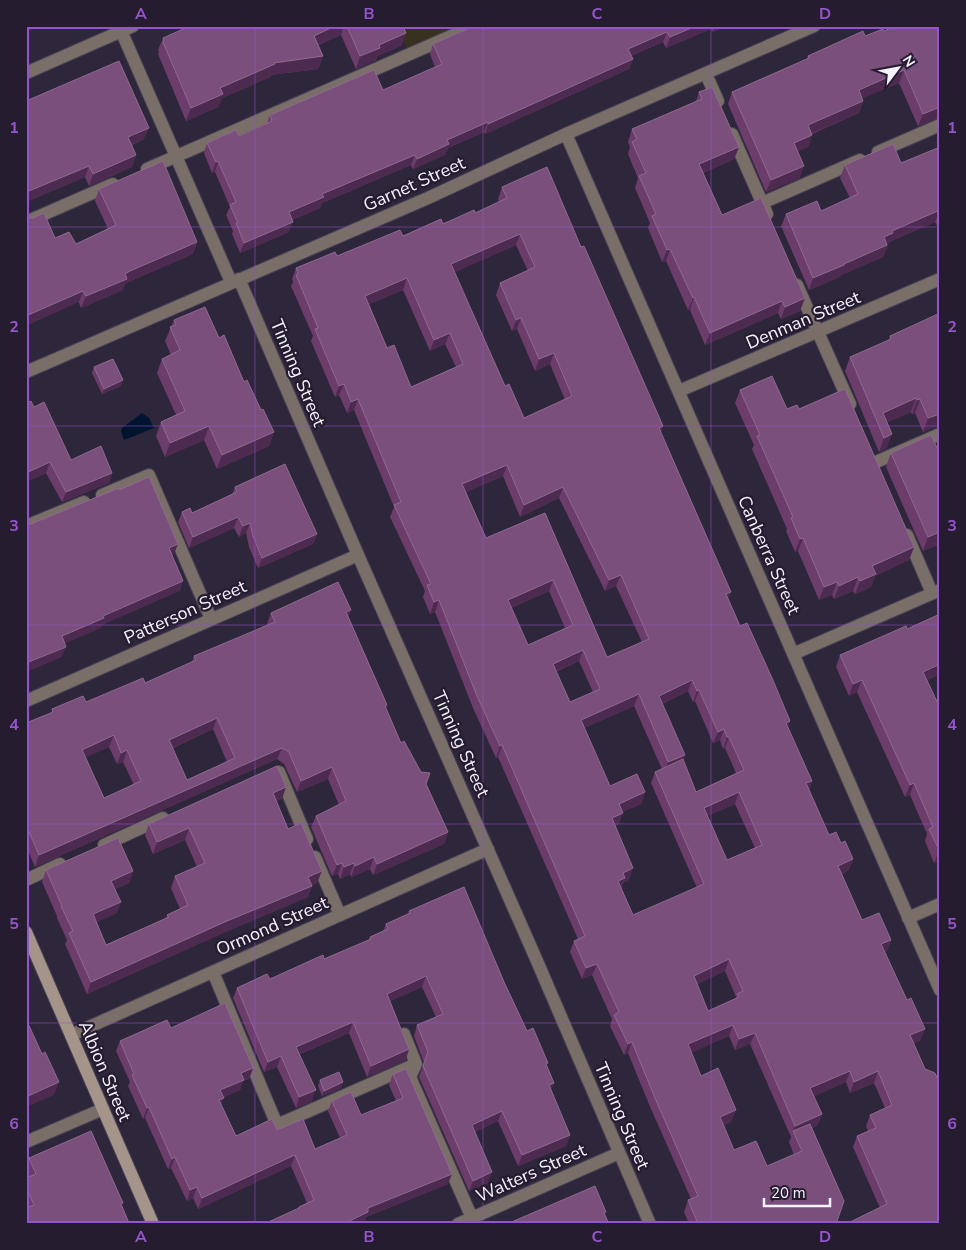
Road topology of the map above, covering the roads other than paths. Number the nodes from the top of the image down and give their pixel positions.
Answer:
1 (474, 26) edge
2 (814, 26) edge
3 (125, 28) edge
4 (26, 73) edge
5 (706, 74) junction
6 (940, 125) edge
7 (566, 134) junction
8 (176, 156) junction
9 (762, 203) junction
10 (26, 222) edge
11 (773, 229) edge
12 (792, 272) edge
13 (940, 279) edge
14 (235, 280) junction
15 (818, 332) junction
16 (26, 372) edge
17 (678, 391) junction
18 (853, 412) edge
19 (940, 434) edge
20 (876, 462) edge
21 (901, 522) edge
22 (26, 526) edge
23 (358, 555) junction
24 (936, 591) edge
25 (211, 620) junction
26 (793, 654) junction
27 (26, 701) edge
28 (268, 771) edge
29 (178, 811) edge
30 (488, 849) junction
31 (89, 852) edge
32 (71, 860) edge
33 (26, 880) edge
34 (940, 904) edge
35 (340, 915) junction
36 (908, 918) junction
37 (26, 932) edge
38 (213, 972) junction
39 (940, 990) edge
40 (404, 1034) edge
41 (71, 1036) junction
42 (416, 1064) junction
43 (103, 1109) junction
44 (26, 1142) edge
45 (619, 1153) junction
46 (472, 1218) junction
47 (153, 1224) edge
48 (458, 1224) edge
49 (650, 1224) edge

1 - 8 street
2 - 5 street, Garnet Street
3 - 4 street
3 - 8 street, Tinning Street
5 - 7 street, Garnet Street
5 - 9 street
6 - 9 street
7 - 14 street, Garnet Street
7 - 17 street, Canberra Street
8 - 10 street
8 - 14 street, Tinning Street
9 - 11 street
12 - 15 street
13 - 15 street, Denman Street
14 - 16 street, Garnet Street
14 - 23 street, Tinning Street
15 - 17 street, Denman Street
15 - 18 street
17 - 26 street, Canberra Street
19 - 20 street
21 - 24 street
22 - 25 street
23 - 25 street, Patterson Street
23 - 30 street, Tinning Street
24 - 26 street
25 - 27 street, Patterson Street
26 - 36 street, Canberra Street
28 - 35 street
29 - 31 street
30 - 35 street, Ormond Street
30 - 45 street, Tinning Street
32 - 33 street
34 - 36 street
35 - 38 street, Ormond Street
36 - 39 street, Canberra Street
37 - 41 street, Albion Street
38 - 41 street, Ormond Street
38 - 42 street
40 - 42 street
41 - 43 street, Albion Street
42 - 46 street
43 - 44 street
43 - 47 street, Albion Street
45 - 46 street, Walters Street
45 - 49 street, Tinning Street
46 - 48 street, Walters Street

